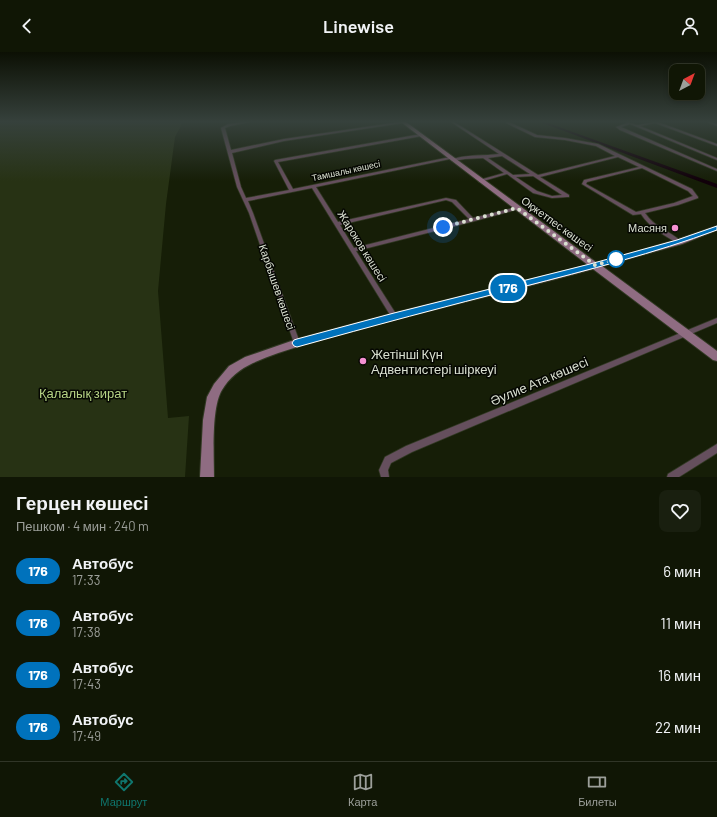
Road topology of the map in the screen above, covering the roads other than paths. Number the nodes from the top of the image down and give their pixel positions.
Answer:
1 (227, 142) edge
2 (276, 142) edge
3 (382, 142) edge
4 (430, 142) edge
5 (481, 142) edge
6 (580, 142) edge
7 (650, 142) edge
8 (675, 142) edge
9 (230, 152) junction
10 (501, 155) junction
11 (620, 156) junction
12 (484, 157) junction
13 (452, 159) junction
14 (717, 159) edge
15 (643, 167) junction
16 (717, 170) edge
17 (507, 173) junction
18 (512, 176) junction
19 (535, 176) junction
20 (480, 181) junction
21 (313, 186) junction
22 (291, 190) junction
23 (245, 200) junction
24 (517, 208) junction
25 (643, 213) junction
26 (473, 220) junction
27 (336, 224) junction
28 (717, 228) edge
29 (679, 242) junction
30 (353, 250) junction
31 (595, 265) junction
32 (394, 316) junction
33 (717, 320) edge
34 (686, 333) junction
35 (297, 343) junction
36 (717, 357) edge
37 (717, 448) edge
38 (207, 477) edge
39 (385, 477) edge
40 (671, 477) edge

1 - 9 street, Карбышев көшесі
2 - 9 street
3 - 22 street
4 - 13 street, Оқжетпес көшесі
5 - 10 street
6 - 11 street
7 - 16 street
8 - 14 street
9 - 23 street, Карбышев көшесі
10 - 12 street, Тамшалы көшесі
10 - 19 street
11 - 15 street
11 - 19 street
12 - 13 street, Тамшалы көшесі
12 - 17 street
13 - 20 street, Оқжетпес көшесі
13 - 21 street, Тамшалы көшесі
15 - 25 street
15 - 25 street
17 - 18 street
17 - 20 street
18 - 19 street
18 - 19 street
20 - 24 street, Оқжетпес көшесі
21 - 22 street, Тамшалы көшесі
21 - 27 street, Жароков көшесі
22 - 23 street, Тамшалы көшесі
23 - 35 street, Карбышев көшесі
24 - 26 street
24 - 31 street, Оқжетпес көшесі
25 - 29 street
26 - 27 street
26 - 30 street
27 - 30 street, Жароков көшесі
28 - 29 street
29 - 31 street
30 - 32 street, Жароков көшесі
31 - 32 street
31 - 34 street, Оқжетпес көшесі
32 - 35 street
33 - 34 street, Әулие Ата көшесі
34 - 36 street, Оқжетпес көшесі
34 - 39 street, Әулие Ата көшесі
35 - 38 street, Карбышев көшесі
37 - 40 street

